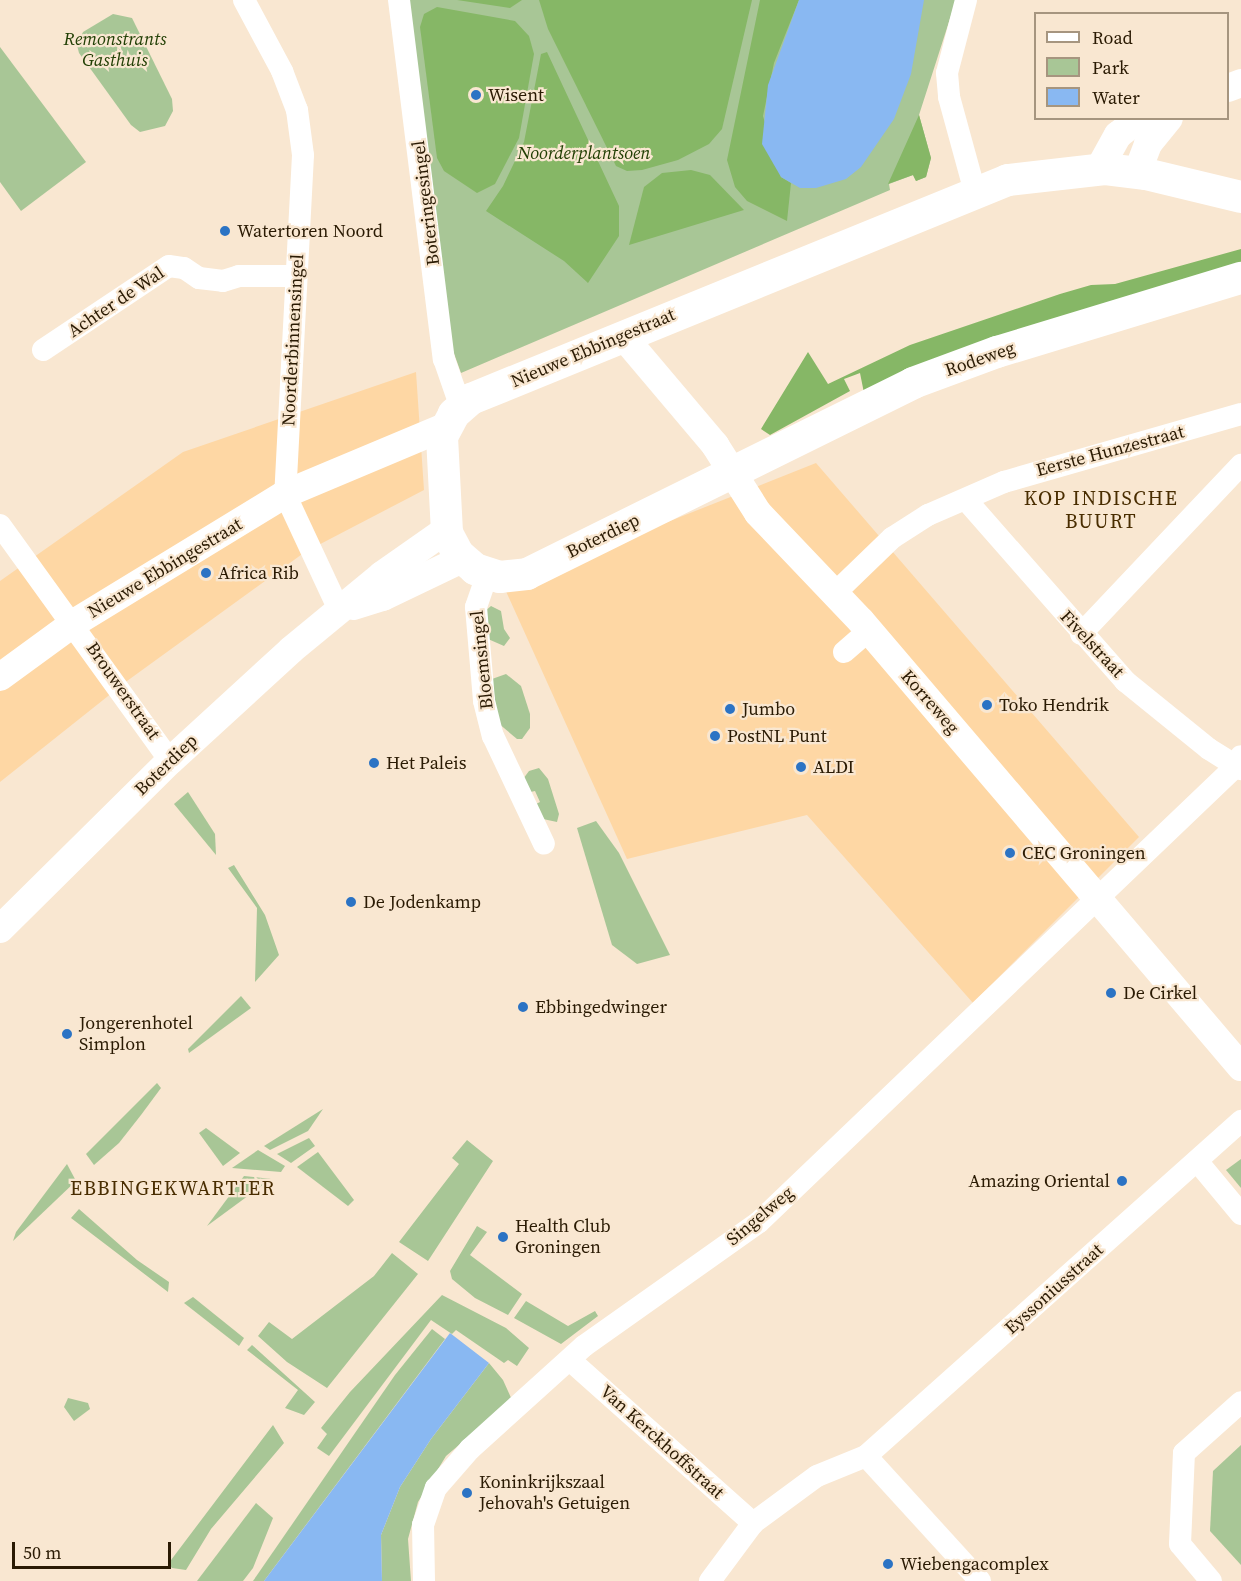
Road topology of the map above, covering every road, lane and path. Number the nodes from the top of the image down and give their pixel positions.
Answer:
1 (244, 0) edge
2 (399, 0) edge
3 (966, 0) edge
4 (1137, 120) edge
5 (1167, 120) edge
6 (1099, 169) junction
7 (1137, 173) junction
8 (975, 192) junction
9 (1241, 197) edge
10 (296, 276) junction
11 (1241, 278) edge
12 (623, 336) junction
13 (43, 350) dead end
14 (1241, 414) edge
15 (454, 415) junction
16 (1241, 465) edge
17 (732, 472) junction
18 (285, 494) junction
19 (967, 501) junction
20 (0, 525) edge
21 (446, 530) junction
22 (475, 567) junction
23 (834, 594) junction
24 (339, 610) junction
25 (74, 623) junction
26 (1081, 634) junction
27 (0, 677) edge
28 (170, 760) junction
29 (1239, 764) edge
30 (544, 844) dead end
31 (1099, 899) junction
32 (0, 929) edge
33 (1241, 1067) edge
34 (1241, 1121) edge
35 (1197, 1161) junction
36 (1241, 1214) edge
37 (571, 1361) junction
38 (1241, 1402) edge
39 (866, 1456) junction
40 (753, 1523) junction
41 (424, 1581) edge
42 (710, 1581) edge
43 (980, 1581) edge
44 (1211, 1581) edge

1 - 10 street, Noorderbinnensingel
2 - 15 street, Boteringesingel
3 - 8 street
4 - 6 street
5 - 7 street
6 - 7 main road, Nieuwe Ebbingestraat
6 - 8 main road, Nieuwe Ebbingestraat
7 - 9 main road, Nieuwe Ebbingestraat
8 - 12 main road, Nieuwe Ebbingestraat
10 - 13 street, Achter de Wal
10 - 18 street, Noorderbinnensingel
11 - 17 main road, Rodeweg
12 - 15 main road, Nieuwe Ebbingestraat
12 - 17 street, Korreweg
14 - 19 street, Eerste Hunzestraat
15 - 18 street, Nieuwe Ebbingestraat
15 - 21 main road, Boteringesingel
16 - 26 street
17 - 22 main road, Boterdiep
17 - 23 street, Korreweg
18 - 24 street, Noorderbinnensingel
18 - 25 street, Nieuwe Ebbingestraat
19 - 23 street, Eerste Hunzestraat
19 - 26 street, Fivelstraat
20 - 25 street, Brouwerstraat
21 - 22 main road, Boteringesingel
21 - 24 street, Boterdiep
22 - 24 street, Boterdiep
22 - 30 street, Bloemsingel
23 - 31 street, Korreweg
24 - 28 street, Boterdiep
25 - 27 street, Nieuwe Ebbingestraat
25 - 28 street, Brouwerstraat
26 - 29 street, Fivelstraat
28 - 32 street, Boterdiep
29 - 31 street, Singelweg
31 - 33 street, Korreweg
31 - 37 street, Singelweg
34 - 35 street, Eyssoniusstraat
35 - 36 street
35 - 39 street, Eyssoniusstraat
37 - 40 street, Van Kerckhoffstraat
37 - 41 street, Singelweg
38 - 44 street
39 - 40 street, Eyssoniusstraat
39 - 43 street
40 - 42 street, Eyssoniusstraat

